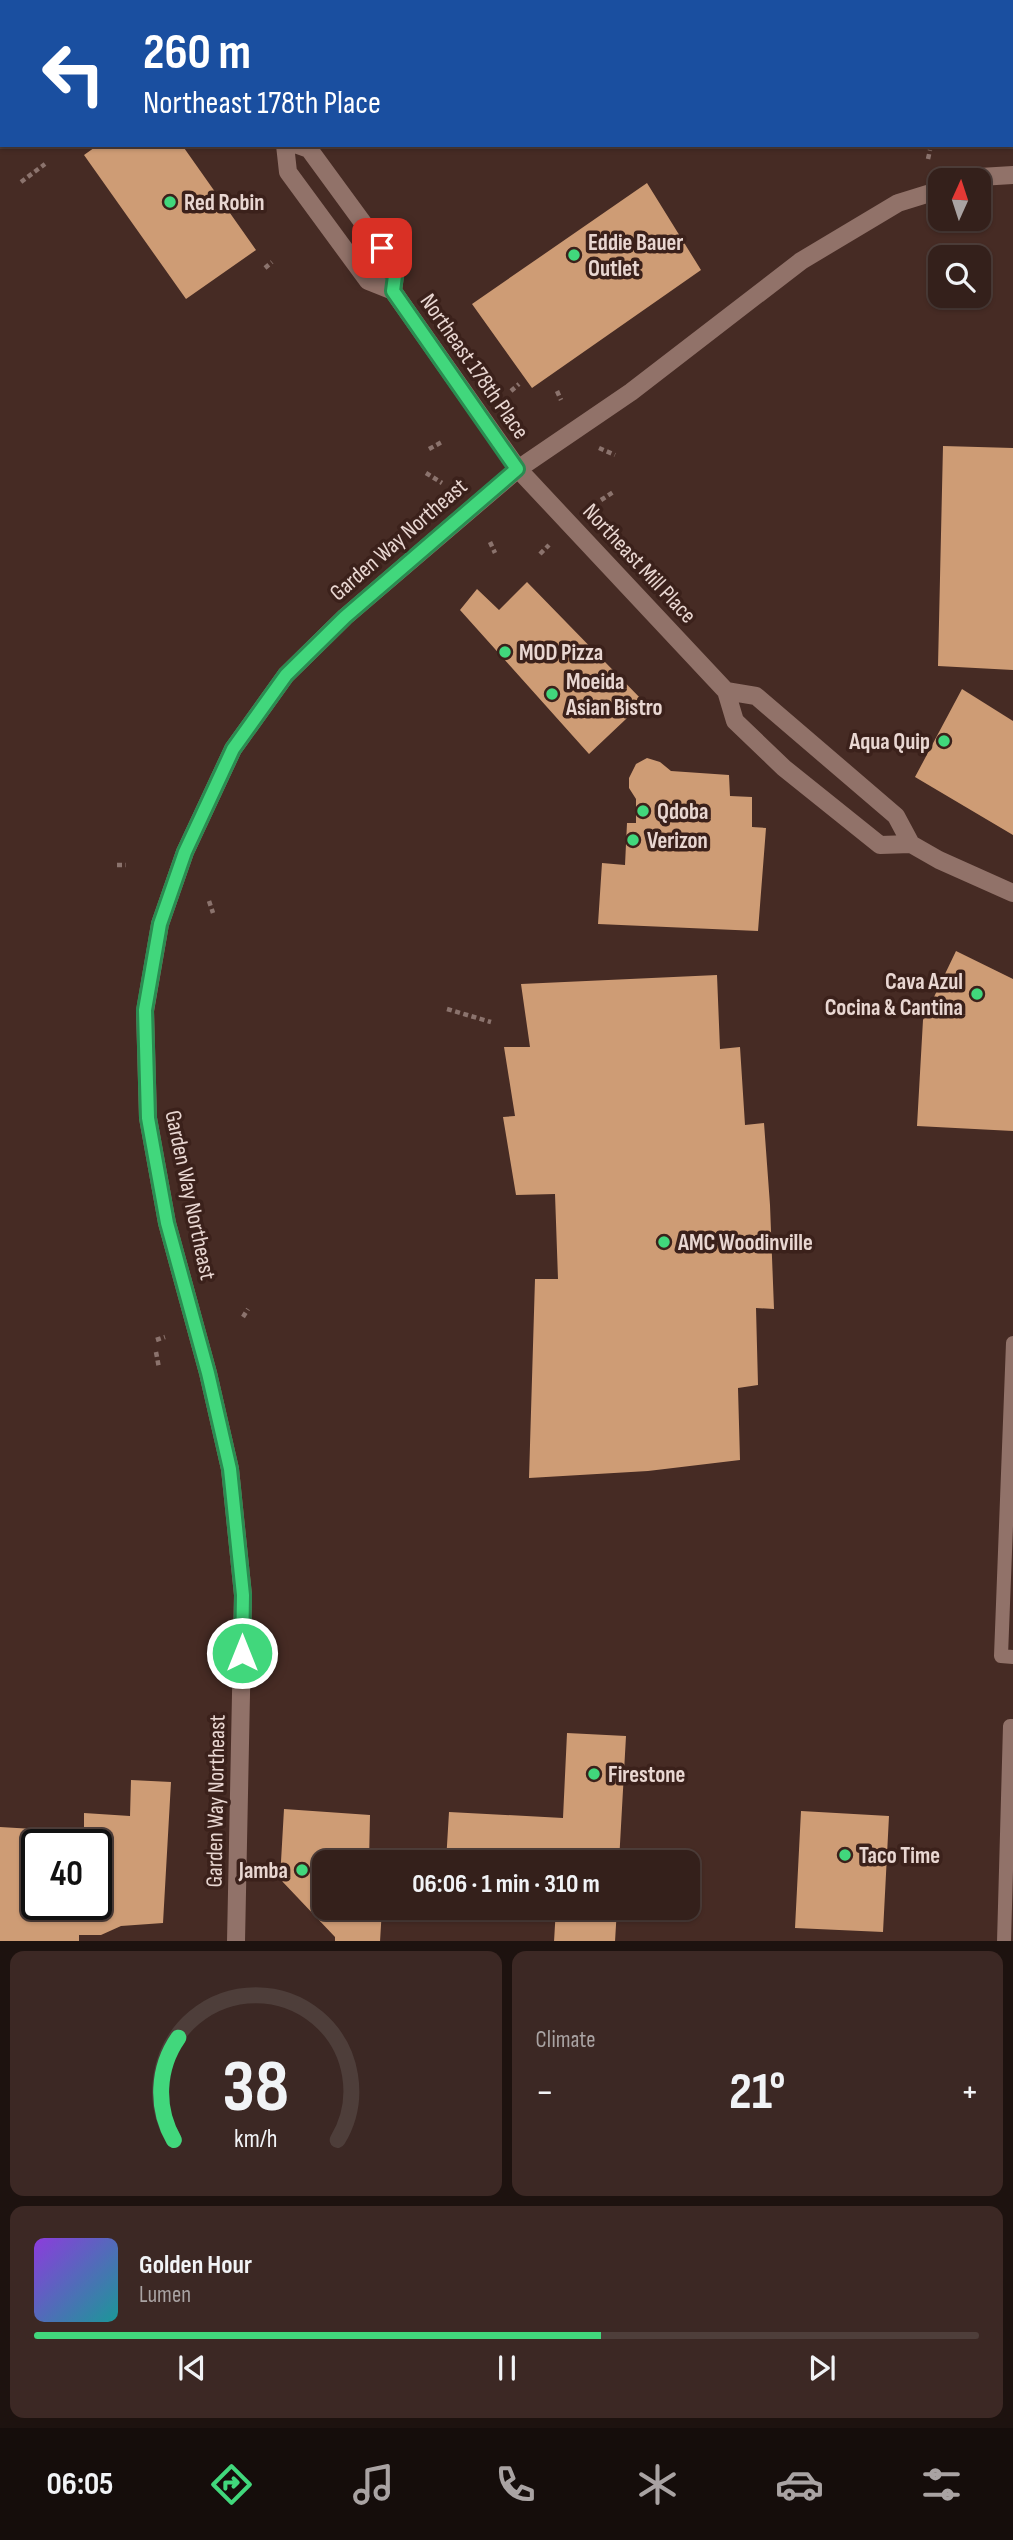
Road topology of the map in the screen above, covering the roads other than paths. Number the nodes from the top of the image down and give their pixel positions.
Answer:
1 (285, 147) edge
2 (304, 147) edge
3 (1013, 175) edge
4 (991, 176) edge
5 (928, 194) edge
6 (393, 291) junction
7 (517, 469) junction
8 (726, 691) junction
9 (911, 844) junction
10 (1013, 893) edge
11 (1013, 1343) edge
12 (1012, 1392) edge
13 (1007, 1656) edge
14 (1013, 1726) edge
15 (236, 1941) edge
16 (1004, 1941) edge

1 - 6 street, Northeast 178th Place
2 - 6 street, Northeast 178th Place
3 - 4 street
5 - 7 street, Garden Way Northeast
6 - 7 street, Northeast 178th Place
7 - 8 street, Northeast Mill Place
7 - 15 street, Garden Way Northeast
8 - 9 street
8 - 9 street, Northeast Mill Place
9 - 10 street, Northeast Mill Place
11 - 12 lane
12 - 13 lane
14 - 16 lane

